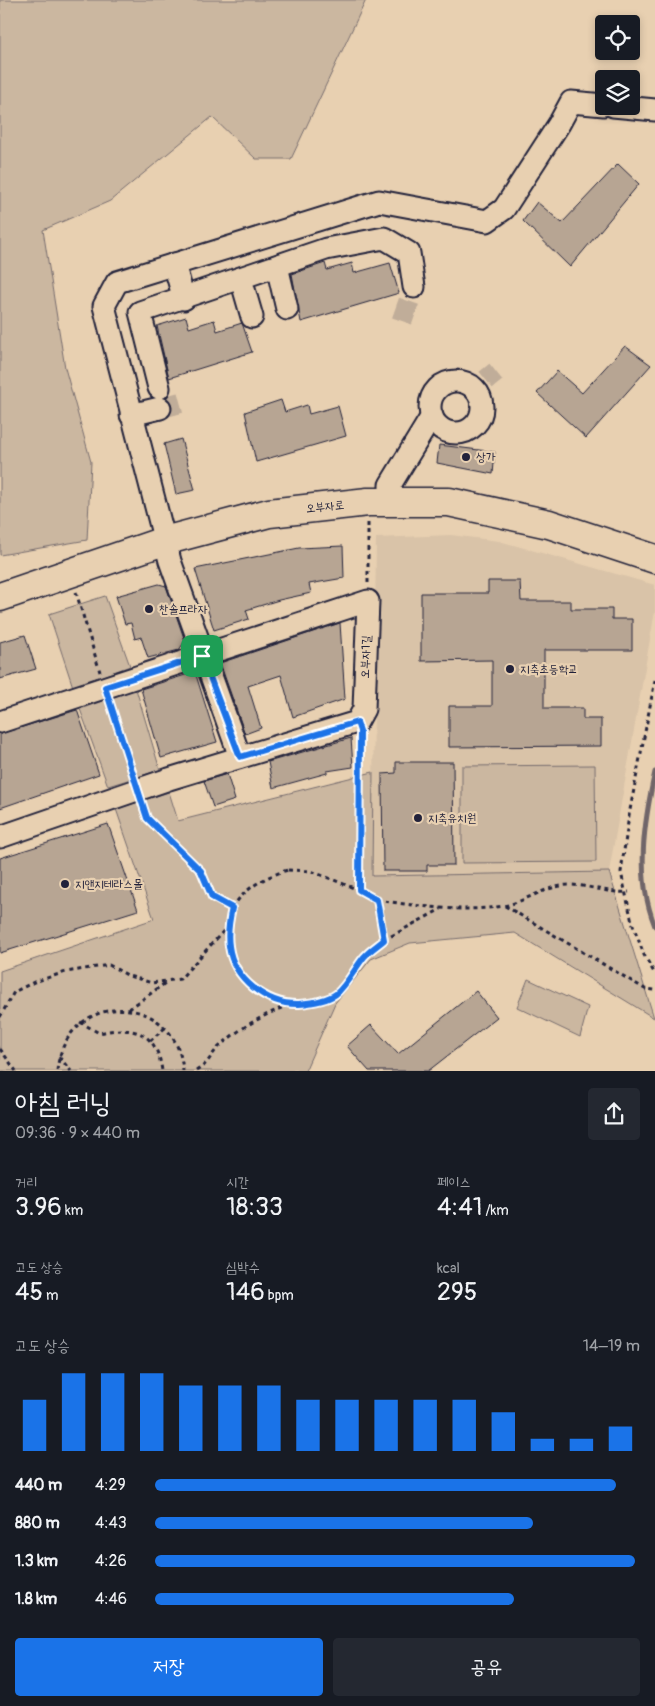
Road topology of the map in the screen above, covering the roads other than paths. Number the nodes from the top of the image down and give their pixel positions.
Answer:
1 (595, 104) edge
2 (640, 109) edge
3 (655, 110) edge
4 (174, 264) junction
5 (277, 266) junction
6 (241, 279) junction
7 (414, 287) tunnel mouth
8 (184, 299) junction
9 (287, 309) dead end
10 (252, 318) dead end
11 (131, 415) junction
12 (432, 416) junction
13 (390, 501) junction
14 (164, 541) junction
15 (655, 559) edge
16 (0, 597) edge
17 (202, 656) junction
18 (0, 722) edge
19 (240, 757) junction
20 (0, 837) edge

1 - 4 street
2 - 3 street
4 - 8 street
4 - 11 street
5 - 6 street
5 - 7 street
5 - 9 street
6 - 8 street
6 - 10 street
8 - 11 street
11 - 14 street
12 - 12 street
12 - 13 street
13 - 14 main road, 오부자로
13 - 15 main road, 오부자로
14 - 16 main road, 오부자로
14 - 17 street
17 - 18 street
17 - 19 street
17 - 19 street, 오부자1길
19 - 20 street

